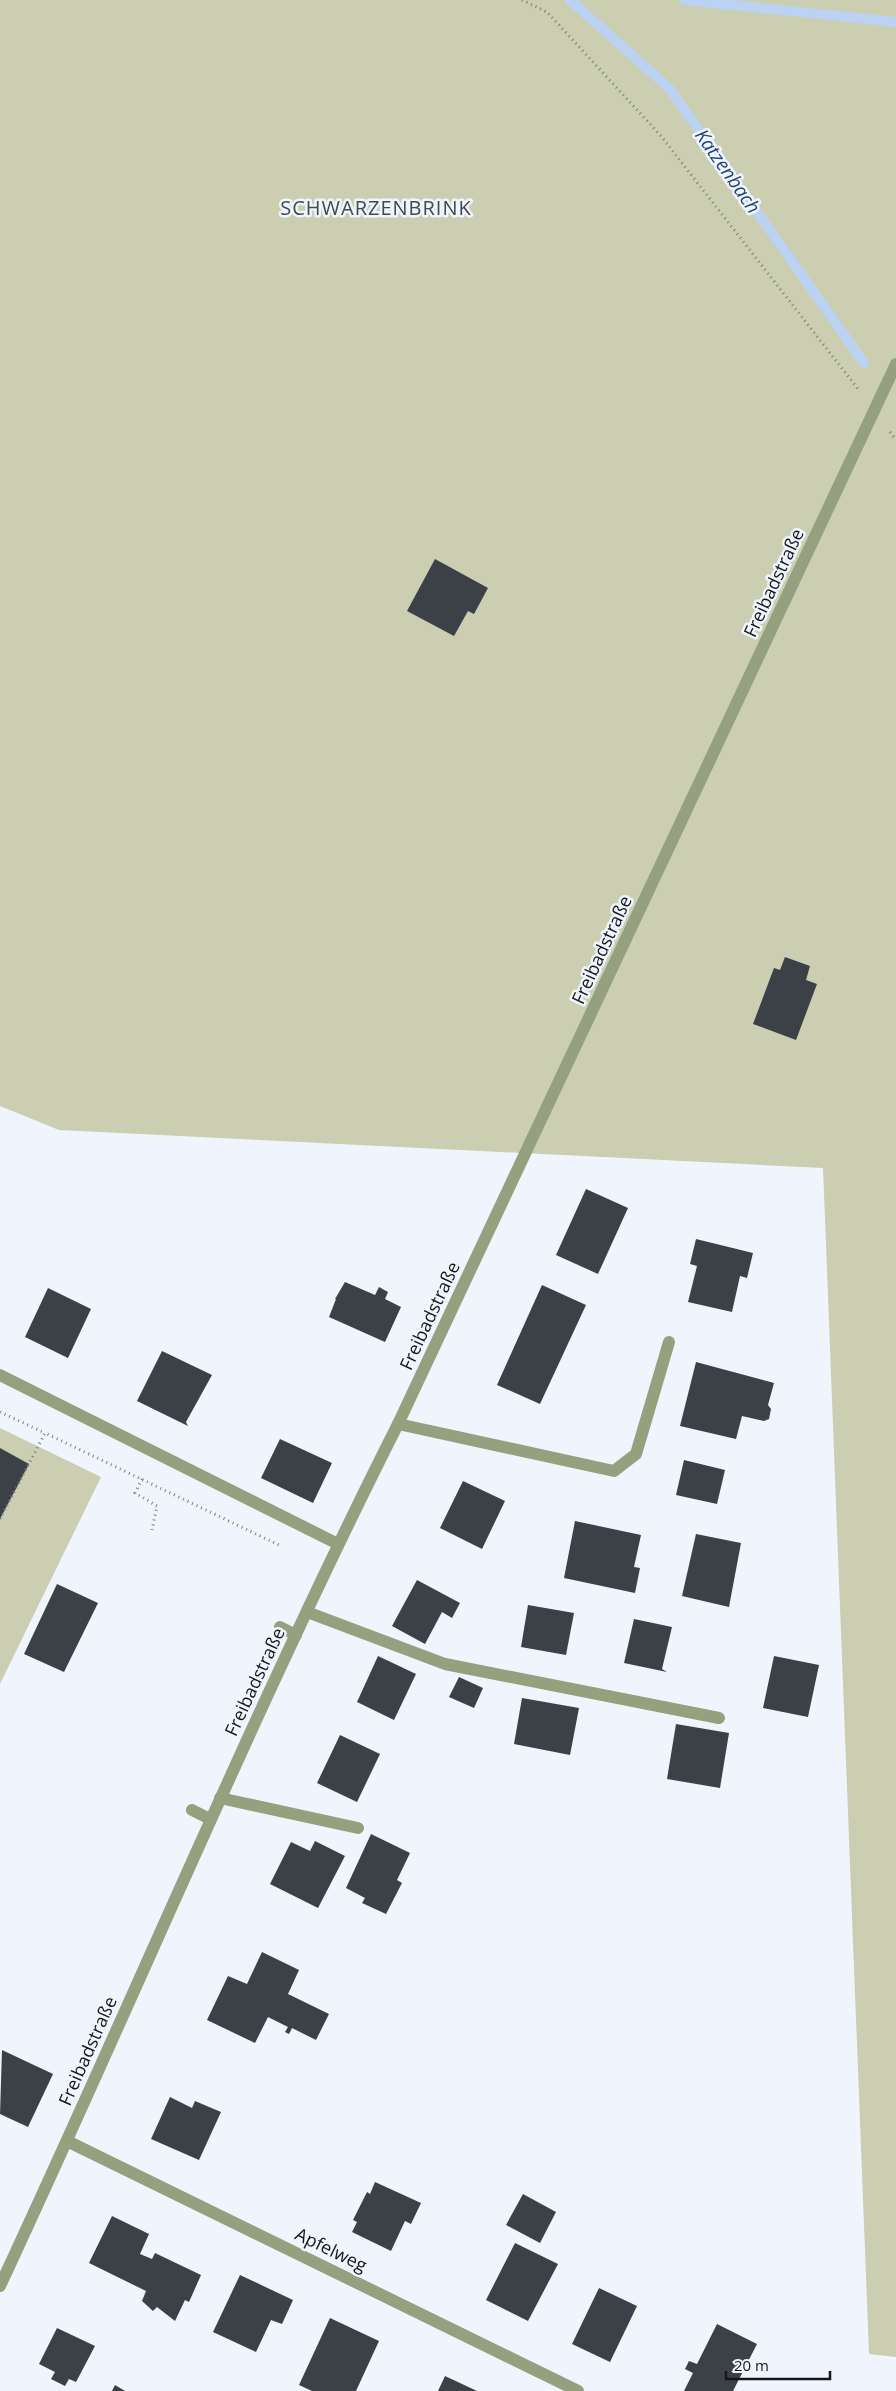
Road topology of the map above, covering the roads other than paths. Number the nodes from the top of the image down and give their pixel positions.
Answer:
1 (896, 364) edge
2 (669, 1342) dead end
3 (0, 1375) edge
4 (398, 1424) junction
5 (338, 1544) junction
6 (307, 1612) junction
7 (280, 1627) dead end
8 (296, 1635) junction
9 (719, 1718) dead end
10 (220, 1798) junction
11 (192, 1810) dead end
12 (210, 1819) junction
13 (358, 1828) dead end
14 (68, 2141) junction
15 (0, 2286) edge
16 (578, 2391) edge

1 - 4 street, Freibadstraße
2 - 4 street
3 - 5 street
4 - 5 street, Freibadstraße
5 - 6 street, Freibadstraße
6 - 8 street, Freibadstraße
6 - 9 street
7 - 8 street
8 - 10 street, Freibadstraße
10 - 12 street, Freibadstraße
10 - 13 street
11 - 12 street
12 - 14 street, Freibadstraße
14 - 15 street, Freibadstraße
14 - 16 street, Apfelweg

